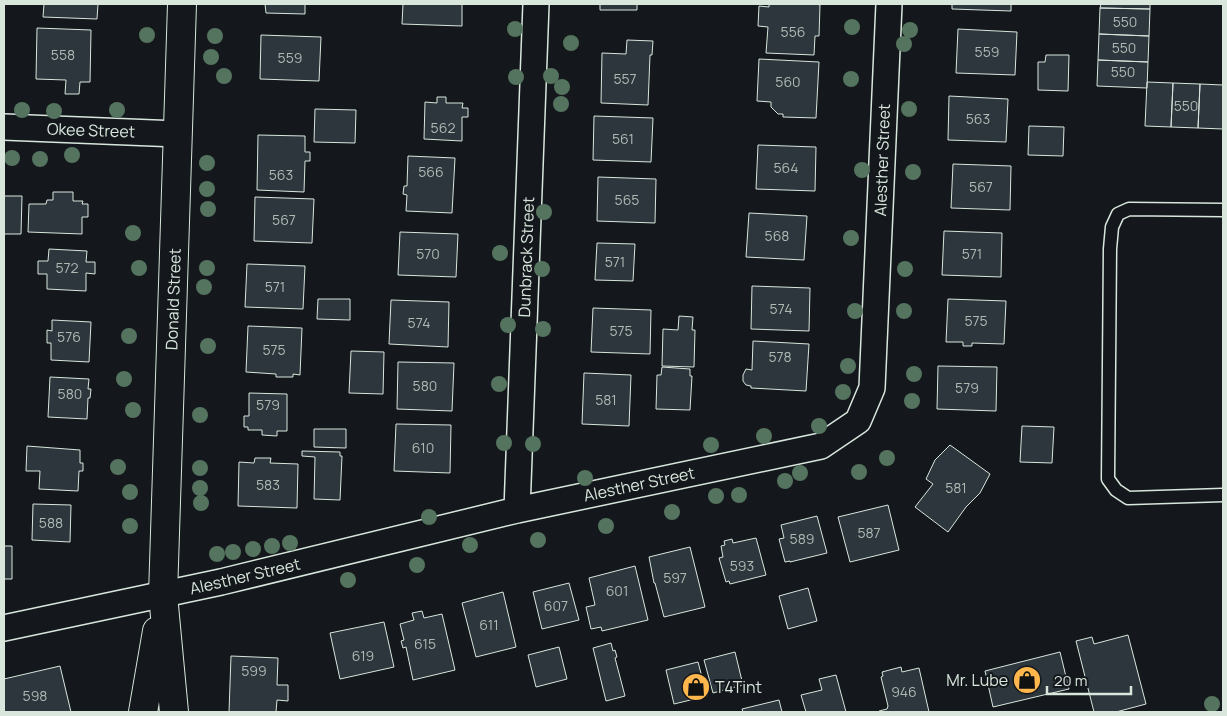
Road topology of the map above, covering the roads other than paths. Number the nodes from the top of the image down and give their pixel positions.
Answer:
1 (182, 4) edge
2 (536, 4) edge
3 (889, 4) edge
4 (4, 127) edge
5 (178, 134) junction
6 (1223, 210) edge
7 (1223, 495) edge
8 (517, 510) junction
9 (164, 595) junction
10 (4, 628) edge
11 (143, 712) edge
12 (174, 712) edge

1 - 5 street, Donald Street
2 - 8 street, Dunbrack Street
3 - 8 street, Alesther Street
4 - 5 street, Okee Street
5 - 9 street, Donald Street
6 - 7 lane
8 - 9 street, Alesther Street
9 - 10 street, Alesther Street
9 - 11 street, Donald Street
9 - 12 street, Donald Street

